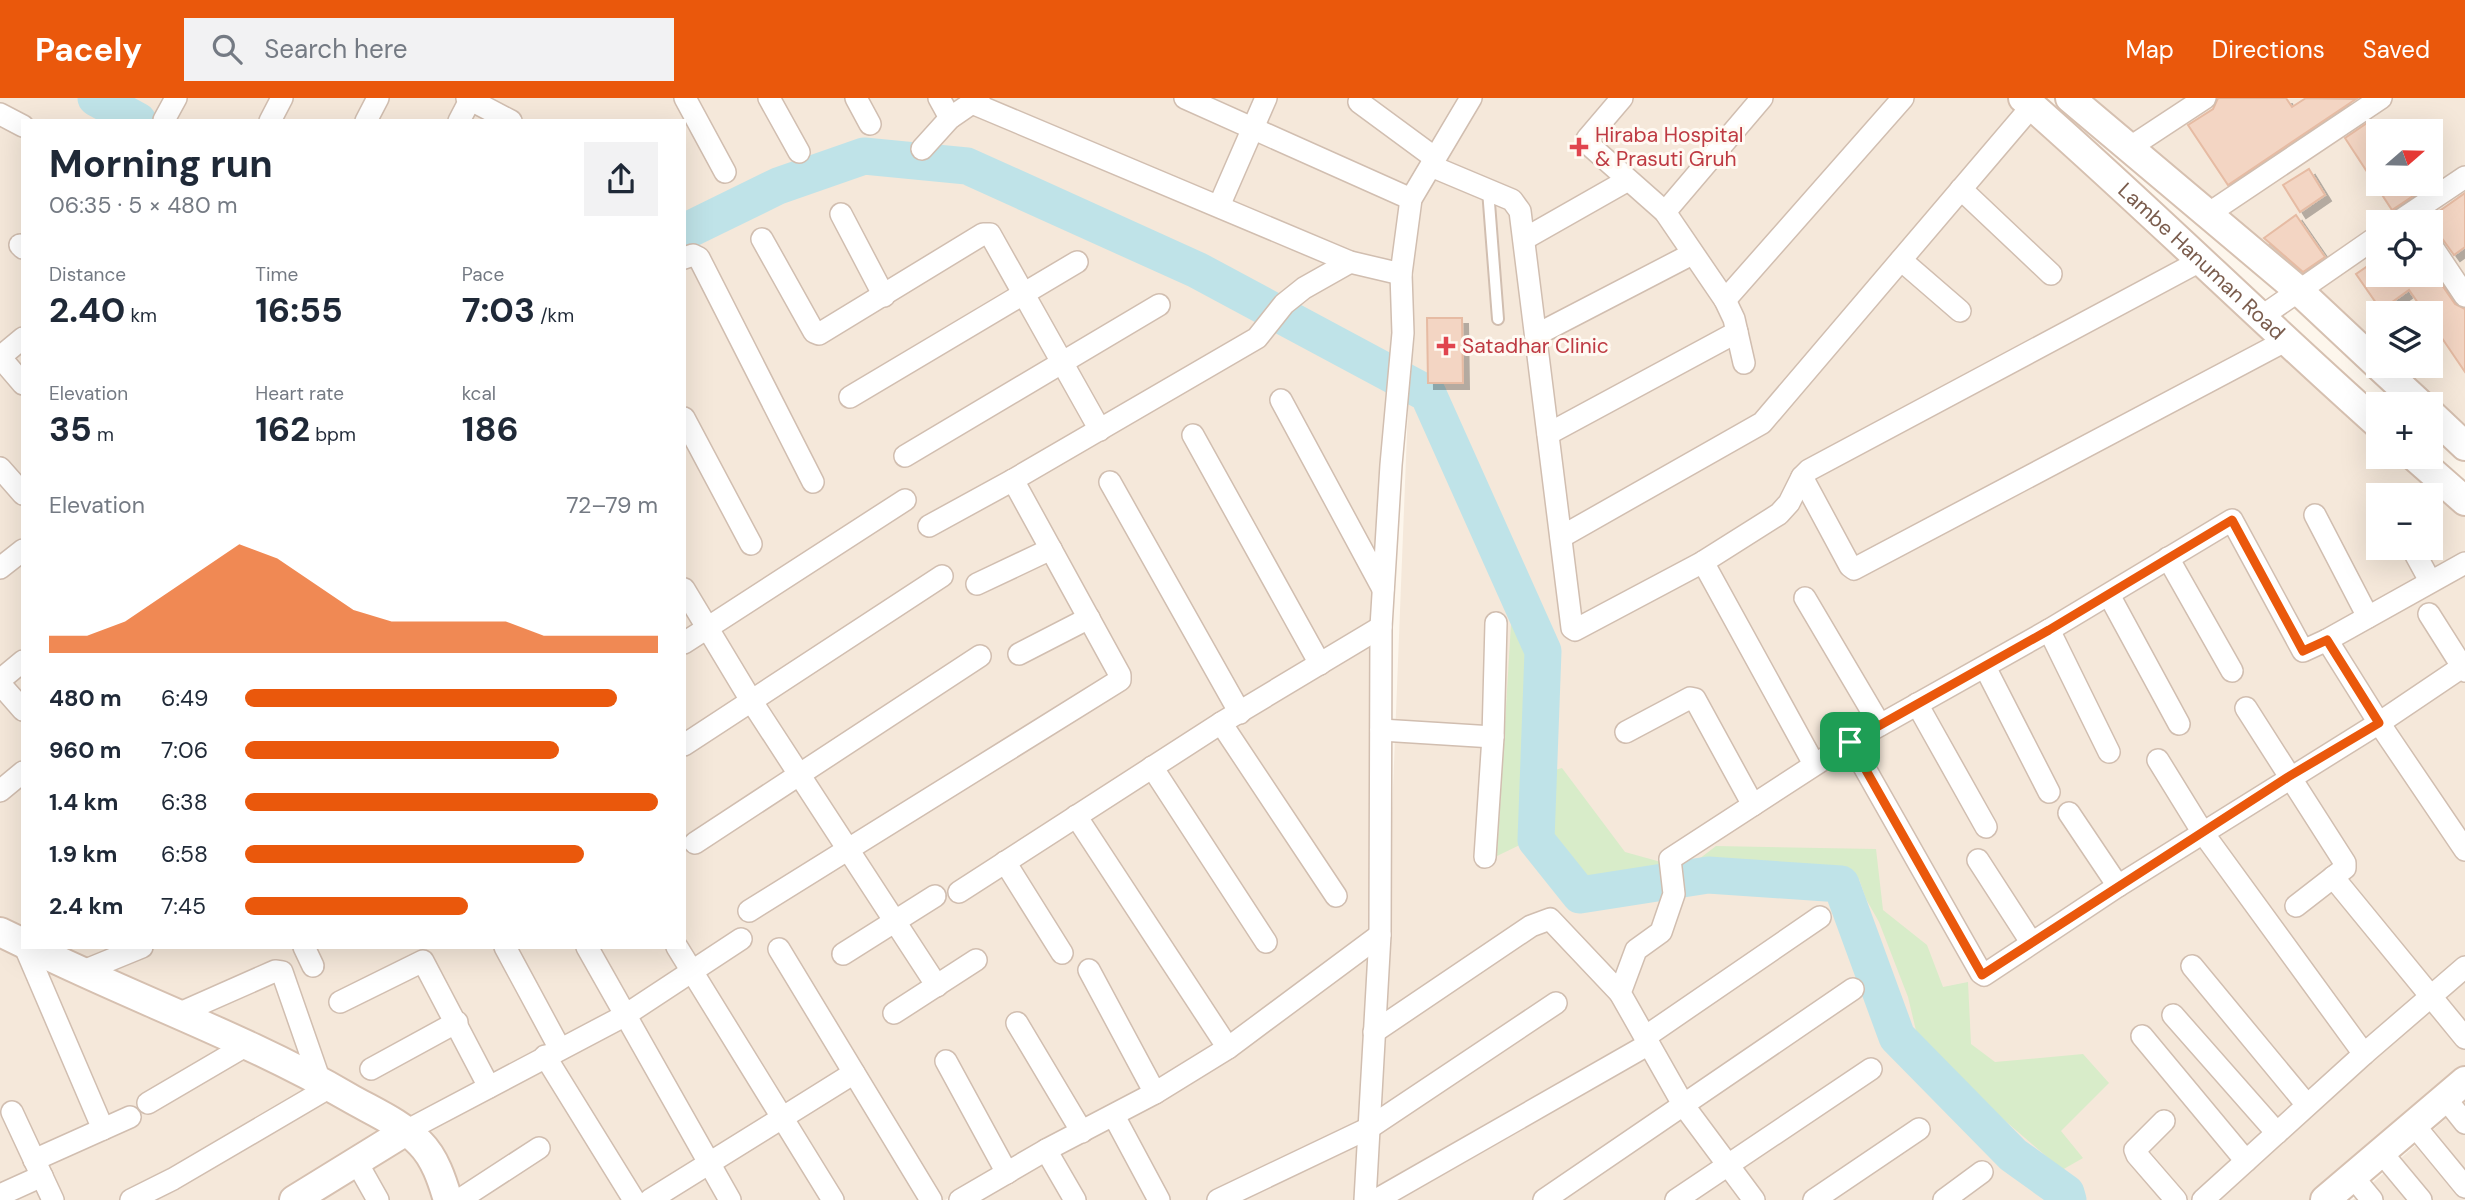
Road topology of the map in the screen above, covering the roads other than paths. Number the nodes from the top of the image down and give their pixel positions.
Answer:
1 (176, 98) edge
2 (282, 98) edge
3 (378, 98) edge
4 (685, 98) edge
5 (769, 98) edge
6 (856, 98) edge
7 (939, 98) edge
8 (1185, 98) edge
9 (1266, 98) edge
10 (1471, 98) edge
11 (1622, 98) edge
12 (1762, 98) edge
13 (1903, 98) edge
14 (2070, 98) edge
15 (2205, 98) edge
16 (2381, 98) edge
17 (468, 99) edge
18 (975, 100) edge
19 (1359, 102) dead end
20 (2028, 102) edge
21 (0, 114) edge
22 (950, 118) junction
23 (165, 119) edge
24 (271, 119) edge
25 (367, 119) edge
26 (460, 119) edge
27 (507, 119) edge
28 (870, 124) dead end
29 (21, 125) edge
30 (1252, 128) junction
31 (2129, 148) junction
32 (922, 149) dead end
33 (799, 152) dead end
34 (1433, 162) junction
35 (725, 172) dead end
36 (2465, 177) edge
37 (1628, 180) junction
38 (1488, 190) junction
39 (1961, 190) junction
40 (1411, 199) junction
41 (1219, 206) junction
42 (2421, 210) edge
43 (1665, 212) junction
44 (841, 214) dead end
45 (2208, 214) junction
46 (762, 239) dead end
47 (1524, 239) junction
48 (2366, 244) edge
49 (1692, 254) junction
50 (686, 257) edge
51 (1901, 260) junction
52 (2202, 260) junction
53 (1077, 262) dead end
54 (1350, 262) junction
55 (2443, 263) edge
56 (1401, 274) junction
57 (2051, 274) dead end
58 (2298, 290) junction
59 (1024, 293) junction
60 (884, 296) junction
61 (2465, 296) edge
62 (1725, 300) junction
63 (1159, 305) dead end
64 (1960, 311) dead end
65 (2261, 317) junction
66 (1498, 319) dead end
67 (1737, 332) junction
68 (1536, 335) junction
69 (21, 340) edge
70 (2285, 341) junction
71 (2366, 353) edge
72 (0, 357) edge
73 (1063, 363) junction
74 (1744, 363) dead end
75 (2393, 378) edge
76 (21, 382) edge
77 (2407, 392) edge
78 (850, 397) dead end
79 (1281, 400) dead end
80 (2366, 413) edge
81 (686, 422) edge
82 (2443, 425) edge
83 (1100, 430) junction
84 (1548, 434) junction
85 (1193, 435) dead end
86 (2465, 446) edge
87 (905, 456) dead end
88 (0, 468) edge
89 (2429, 469) edge
90 (1802, 478) junction
91 (1013, 480) junction
92 (813, 482) dead end
93 (1110, 482) dead end
94 (21, 493) edge
95 (905, 500) dead end
96 (2465, 501) edge
97 (2315, 515) dead end
98 (929, 526) dead end
99 (1561, 537) junction
100 (751, 544) dead end
101 (1051, 549) junction
102 (21, 552) edge
103 (2168, 558) junction
104 (2419, 560) edge
105 (1703, 562) junction
106 (2465, 563) edge
107 (0, 568) edge
108 (942, 576) dead end
109 (2430, 581) junction
110 (977, 584) dead end
111 (1384, 589) junction
112 (686, 593) edge
113 (2109, 594) junction
114 (1805, 598) dead end
115 (2429, 614) dead end
116 (2368, 617) junction
117 (1088, 618) junction
118 (1496, 623) dead end
119 (1381, 626) junction
120 (706, 629) junction
121 (2049, 630) junction
122 (2327, 640) junction
123 (686, 642) edge
124 (1019, 654) dead end
125 (980, 656) dead end
126 (21, 663) edge
127 (1320, 664) junction
128 (1985, 667) junction
129 (2464, 667) edge
130 (2232, 671) dead end
131 (0, 682) edge
132 (752, 702) junction
133 (1917, 704) junction
134 (21, 708) edge
135 (2246, 708) dead end
136 (1231, 718) junction
137 (2379, 723) junction
138 (1881, 724) junction
139 (2179, 724) dead end
140 (1381, 730) junction
141 (1626, 732) dead end
142 (1493, 737) junction
143 (1850, 742) junction
144 (686, 745) edge
145 (2109, 752) dead end
146 (2158, 760) dead end
147 (1814, 764) junction
148 (1152, 767) junction
149 (798, 774) junction
150 (2288, 777) junction
151 (2049, 792) dead end
152 (1753, 804) junction
153 (2069, 813) dead end
154 (1076, 816) junction
155 (1986, 827) dead end
156 (2203, 833) junction
157 (695, 843) dead end
158 (849, 849) junction
159 (2465, 849) edge
160 (1485, 857) dead end
161 (1978, 860) dead end
162 (1005, 862) junction
163 (2333, 877) junction
164 (2118, 886) junction
165 (959, 892) dead end
166 (935, 896) dead end
167 (1336, 896) dead end
168 (2296, 906) dead end
169 (750, 911) dead end
170 (1820, 917) dead end
171 (894, 922) junction
172 (0, 932) edge
173 (1380, 935) junction
174 (741, 939) dead end
175 (1266, 942) dead end
176 (2031, 942) junction
177 (21, 943) edge
178 (27, 949) edge
179 (32, 949) edge
180 (137, 949) edge
181 (305, 949) edge
182 (506, 949) edge
183 (588, 949) edge
184 (678, 949) edge
185 (779, 949) dead end
186 (1062, 953) dead end
187 (843, 954) dead end
188 (405, 956) edge
189 (976, 960) dead end
190 (313, 966) dead end
191 (2192, 967) dead end
192 (2465, 967) edge
193 (1089, 970) dead end
194 (81, 972) junction
195 (692, 973) junction
196 (937, 986) junction
197 (1853, 989) dead end
198 (1620, 993) junction
199 (2430, 998) junction
200 (340, 1002) dead end
201 (1556, 1003) dead end
202 (180, 1013) junction
203 (894, 1013) dead end
204 (2173, 1015) dead end
205 (624, 1016) junction
206 (457, 1022) junction
207 (1017, 1023) dead end
208 (1374, 1032) junction
209 (2142, 1036) dead end
210 (2465, 1038) edge
211 (1647, 1040) junction
212 (247, 1045) junction
213 (1228, 1048) junction
214 (552, 1053) junction
215 (2364, 1054) junction
216 (946, 1061) dead end
217 (371, 1069) dead end
218 (1871, 1069) dead end
219 (855, 1073) junction
220 (325, 1084) junction
221 (489, 1087) junction
222 (2455, 1090) edge
223 (1155, 1093) junction
224 (148, 1103) dead end
225 (2307, 1105) junction
226 (1684, 1106) junction
227 (12, 1112) dead end
228 (1114, 1116) junction
229 (130, 1117) dead end
230 (781, 1119) junction
231 (2164, 1121) dead end
232 (2465, 1123) edge
233 (2414, 1125) junction
234 (1369, 1128) junction
235 (103, 1129) junction
236 (1919, 1129) dead end
237 (405, 1131) junction
238 (1082, 1132) junction
239 (2277, 1133) junction
240 (539, 1148) dead end
241 (1046, 1150) junction
242 (2381, 1152) junction
243 (356, 1161) junction
244 (2246, 1161) junction
245 (709, 1164) junction
246 (1727, 1164) junction
247 (38, 1168) junction
248 (1982, 1172) dead end
249 (1007, 1173) junction
250 (2353, 1177) junction
251 (2465, 1186) edge
252 (986, 1193) edge
253 (0, 1195) edge
254 (447, 1198) edge
255 (53, 1200) edge
256 (131, 1200) edge
257 (294, 1200) edge
258 (378, 1200) edge
259 (634, 1200) edge
260 (650, 1200) edge
261 (730, 1200) edge
262 (833, 1200) edge
263 (931, 1200) edge
264 (960, 1200) edge
265 (1075, 1200) edge
266 (1159, 1200) edge
267 (1217, 1200) edge
268 (1365, 1200) edge
269 (1376, 1200) edge
270 (1544, 1200) edge
271 (1676, 1200) edge
272 (1754, 1200) edge
273 (1814, 1200) edge
274 (1944, 1200) edge
275 (2176, 1200) edge
276 (2203, 1200) edge
277 (2325, 1200) edge
278 (2372, 1200) edge
279 (2421, 1200) edge

1 - 23 street
2 - 24 street
3 - 25 street
4 - 35 street
5 - 33 street
6 - 28 street
7 - 22 street
8 - 30 street
9 - 30 street
10 - 34 street
11 - 37 street
12 - 43 street
13 - 62 street
14 - 31 street
15 - 31 street
16 - 45 street
17 - 26 street
17 - 27 street
18 - 22 street
18 - 41 street
19 - 34 street
20 - 39 street
20 - 52 street, Lambe Hanuman Road
21 - 29 street
22 - 32 street
30 - 40 street
30 - 41 street
31 - 45 street
34 - 38 street
34 - 40 street
36 - 42 street
37 - 43 street
37 - 47 street
38 - 47 street
38 - 66 lane
39 - 51 street
39 - 57 street
40 - 56 street
41 - 54 street
43 - 49 street
44 - 60 street
45 - 58 street
46 - 60 street
47 - 68 street
48 - 58 street
49 - 62 street
49 - 68 street
50 - 92 street
51 - 64 street
51 - 99 street
52 - 65 street, Lambe Hanuman Road
52 - 90 street
53 - 59 street
54 - 56 street
54 - 83 street
55 - 61 street
56 - 111 street
58 - 65 street
58 - 71 street
59 - 60 street
59 - 73 street
59 - 78 street
62 - 67 street
63 - 73 street
65 - 70 street, Lambe Hanuman Road
67 - 74 street
67 - 84 street
68 - 84 street
69 - 72 street
70 - 80 street, Lambe Hanuman Road
70 - 90 street
72 - 76 street
73 - 83 street
73 - 87 street
75 - 77 street
79 - 111 street
81 - 100 street
82 - 86 street
83 - 91 street
84 - 99 street
85 - 127 street
88 - 94 street
89 - 96 street
90 - 105 street
91 - 98 street
91 - 101 street
93 - 136 street
95 - 120 street
97 - 116 street
99 - 105 street
101 - 110 street
101 - 117 street
102 - 107 street
103 - 113 street
103 - 122 street
103 - 130 street
104 - 109 street
105 - 147 street
106 - 109 street
108 - 132 street
109 - 116 street
111 - 119 street
112 - 120 street
113 - 121 street
113 - 139 street
114 - 138 street
115 - 129 street
116 - 122 street
117 - 124 street
117 - 158 street
118 - 142 street
119 - 127 street
119 - 140 street
120 - 123 street
120 - 132 street
121 - 128 street
121 - 145 street
122 - 137 street
125 - 149 street
126 - 131 street
127 - 136 street
128 - 133 street
128 - 151 street
129 - 137 street
131 - 134 street
132 - 144 street
132 - 149 street
133 - 138 street
133 - 155 street
135 - 150 street
136 - 148 street
136 - 167 street
137 - 150 street
137 - 159 street
138 - 143 street
140 - 142 street
140 - 173 street
141 - 152 street
142 - 160 street
143 - 147 street
143 - 176 street
146 - 156 street
147 - 152 street
148 - 154 street
148 - 175 street
149 - 157 street
149 - 158 street
150 - 156 street
150 - 163 street
152 - 198 street
153 - 164 street
154 - 162 street
154 - 213 street
156 - 164 street
156 - 215 street
158 - 169 street
158 - 171 street
161 - 176 street
162 - 165 street
162 - 186 street
163 - 168 street
163 - 199 street
164 - 176 street
166 - 171 street
170 - 211 street
171 - 187 street
171 - 196 street
172 - 177 street
173 - 208 street
173 - 213 street
174 - 195 street
178 - 235 street
179 - 194 street
180 - 194 street
181 - 190 street
182 - 214 street
183 - 205 street
184 - 195 street
185 - 219 street
188 - 200 street
188 - 206 street
189 - 196 street
191 - 225 street
192 - 199 street
193 - 223 street
194 - 202 street
195 - 205 street
195 - 230 street
196 - 203 street
197 - 226 street
198 - 208 street
198 - 211 street
199 - 210 street
199 - 215 street
201 - 234 street
202 - 212 street
202 - 220 street
204 - 239 street
205 - 214 street
205 - 245 street
206 - 217 street
206 - 221 street
207 - 238 street
208 - 234 street
209 - 244 street
211 - 226 street
211 - 269 street
212 - 220 street
212 - 224 street
213 - 223 street
214 - 221 street
214 - 259 street
215 - 225 street
216 - 249 street
218 - 246 street
219 - 230 street
219 - 263 street
220 - 237 street
220 - 256 street
221 - 237 street
222 - 232 street
222 - 233 street
223 - 228 street
225 - 239 street
226 - 246 street
226 - 270 street
227 - 247 street
228 - 238 street
228 - 266 street
229 - 235 street
230 - 245 street
230 - 262 street
231 - 275 street
233 - 242 street
233 - 251 street
234 - 267 street
234 - 268 street
235 - 247 street
236 - 273 street
237 - 243 street
237 - 254 street
238 - 241 street
239 - 244 street
240 - 254 street
241 - 249 street
241 - 265 street
242 - 250 street
242 - 279 street
243 - 257 street
243 - 258 street
244 - 276 street
245 - 260 street
245 - 261 street
246 - 271 street
246 - 272 street
247 - 253 street
247 - 255 street
248 - 274 street
249 - 252 street
250 - 277 street
250 - 278 street
252 - 264 street

